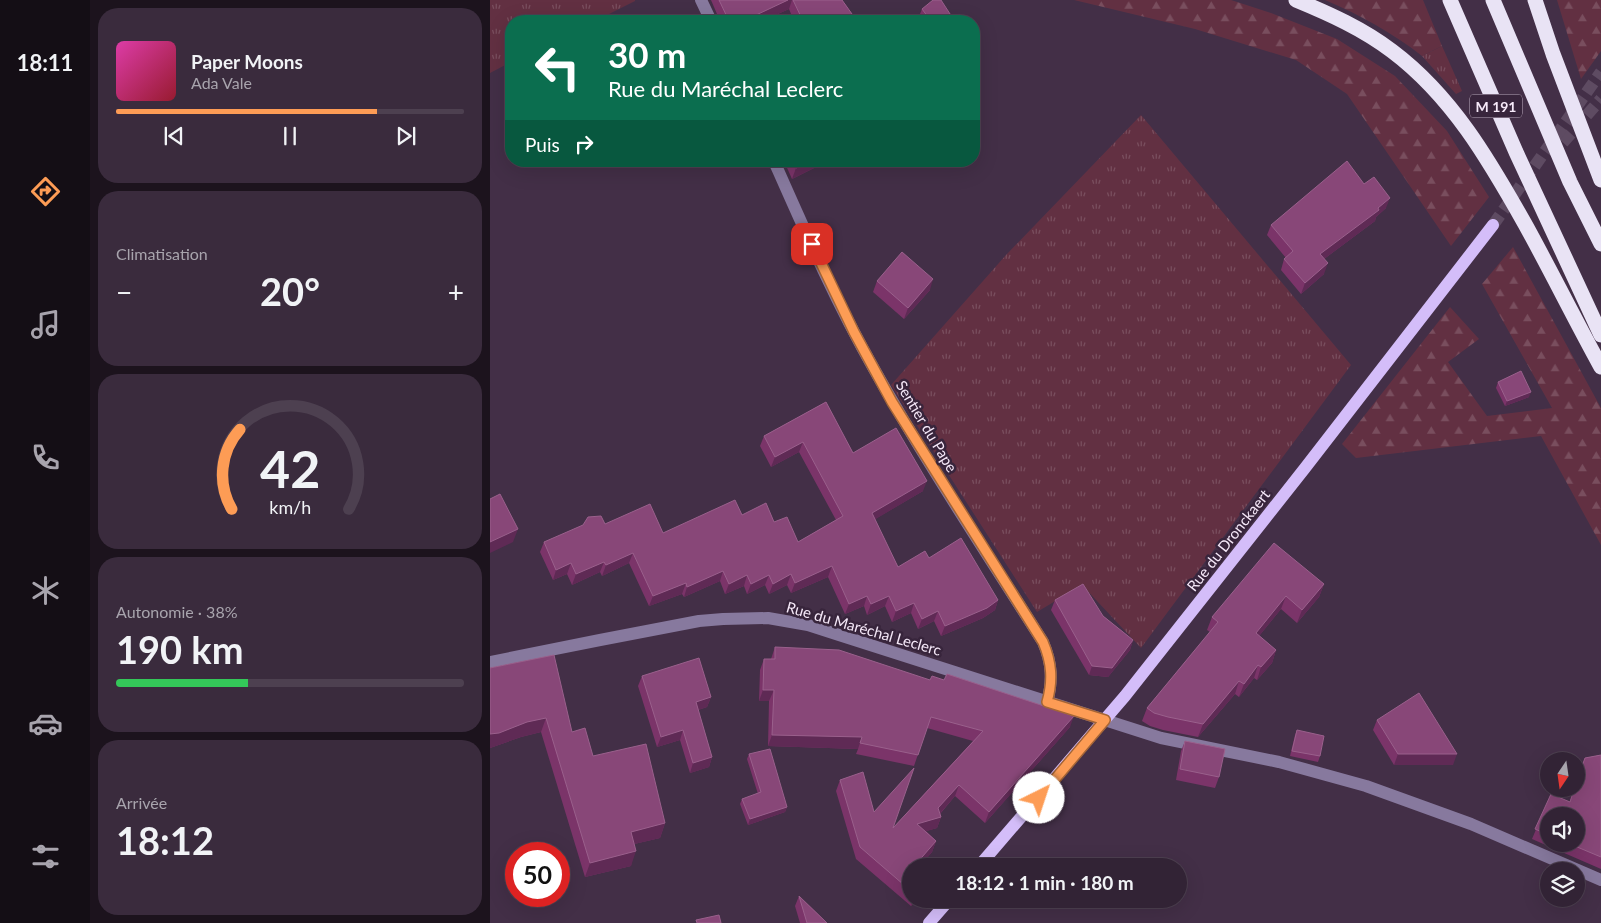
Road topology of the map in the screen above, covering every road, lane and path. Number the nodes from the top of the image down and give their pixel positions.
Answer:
1 (701, 0) edge
2 (1296, 0) edge
3 (1450, 0) edge
4 (1493, 0) edge
5 (1535, 0) edge
6 (708, 15) edge
7 (777, 167) edge
8 (1601, 180) edge
9 (1493, 225) tunnel mouth
10 (1601, 244) edge
11 (1601, 335) edge
12 (1601, 367) edge
13 (490, 662) edge
14 (1047, 702) junction
15 (1105, 720) junction
16 (986, 858) edge
17 (1601, 880) edge
18 (942, 908) edge
19 (929, 923) edge

1 - 6 street
2 - 12 highway
3 - 11 highway, M 191
4 - 10 highway, M 191
5 - 8 highway
7 - 14 street, Sentier du Pape
9 - 15 main road, Rue du Dronckaert
13 - 14 street, Rue du Maréchal Leclerc
14 - 15 street, Rue du Maréchal Leclerc
15 - 16 main road, Rue du Dronckaert
15 - 17 street, Rue du Maréchal Leclerc
18 - 19 main road

